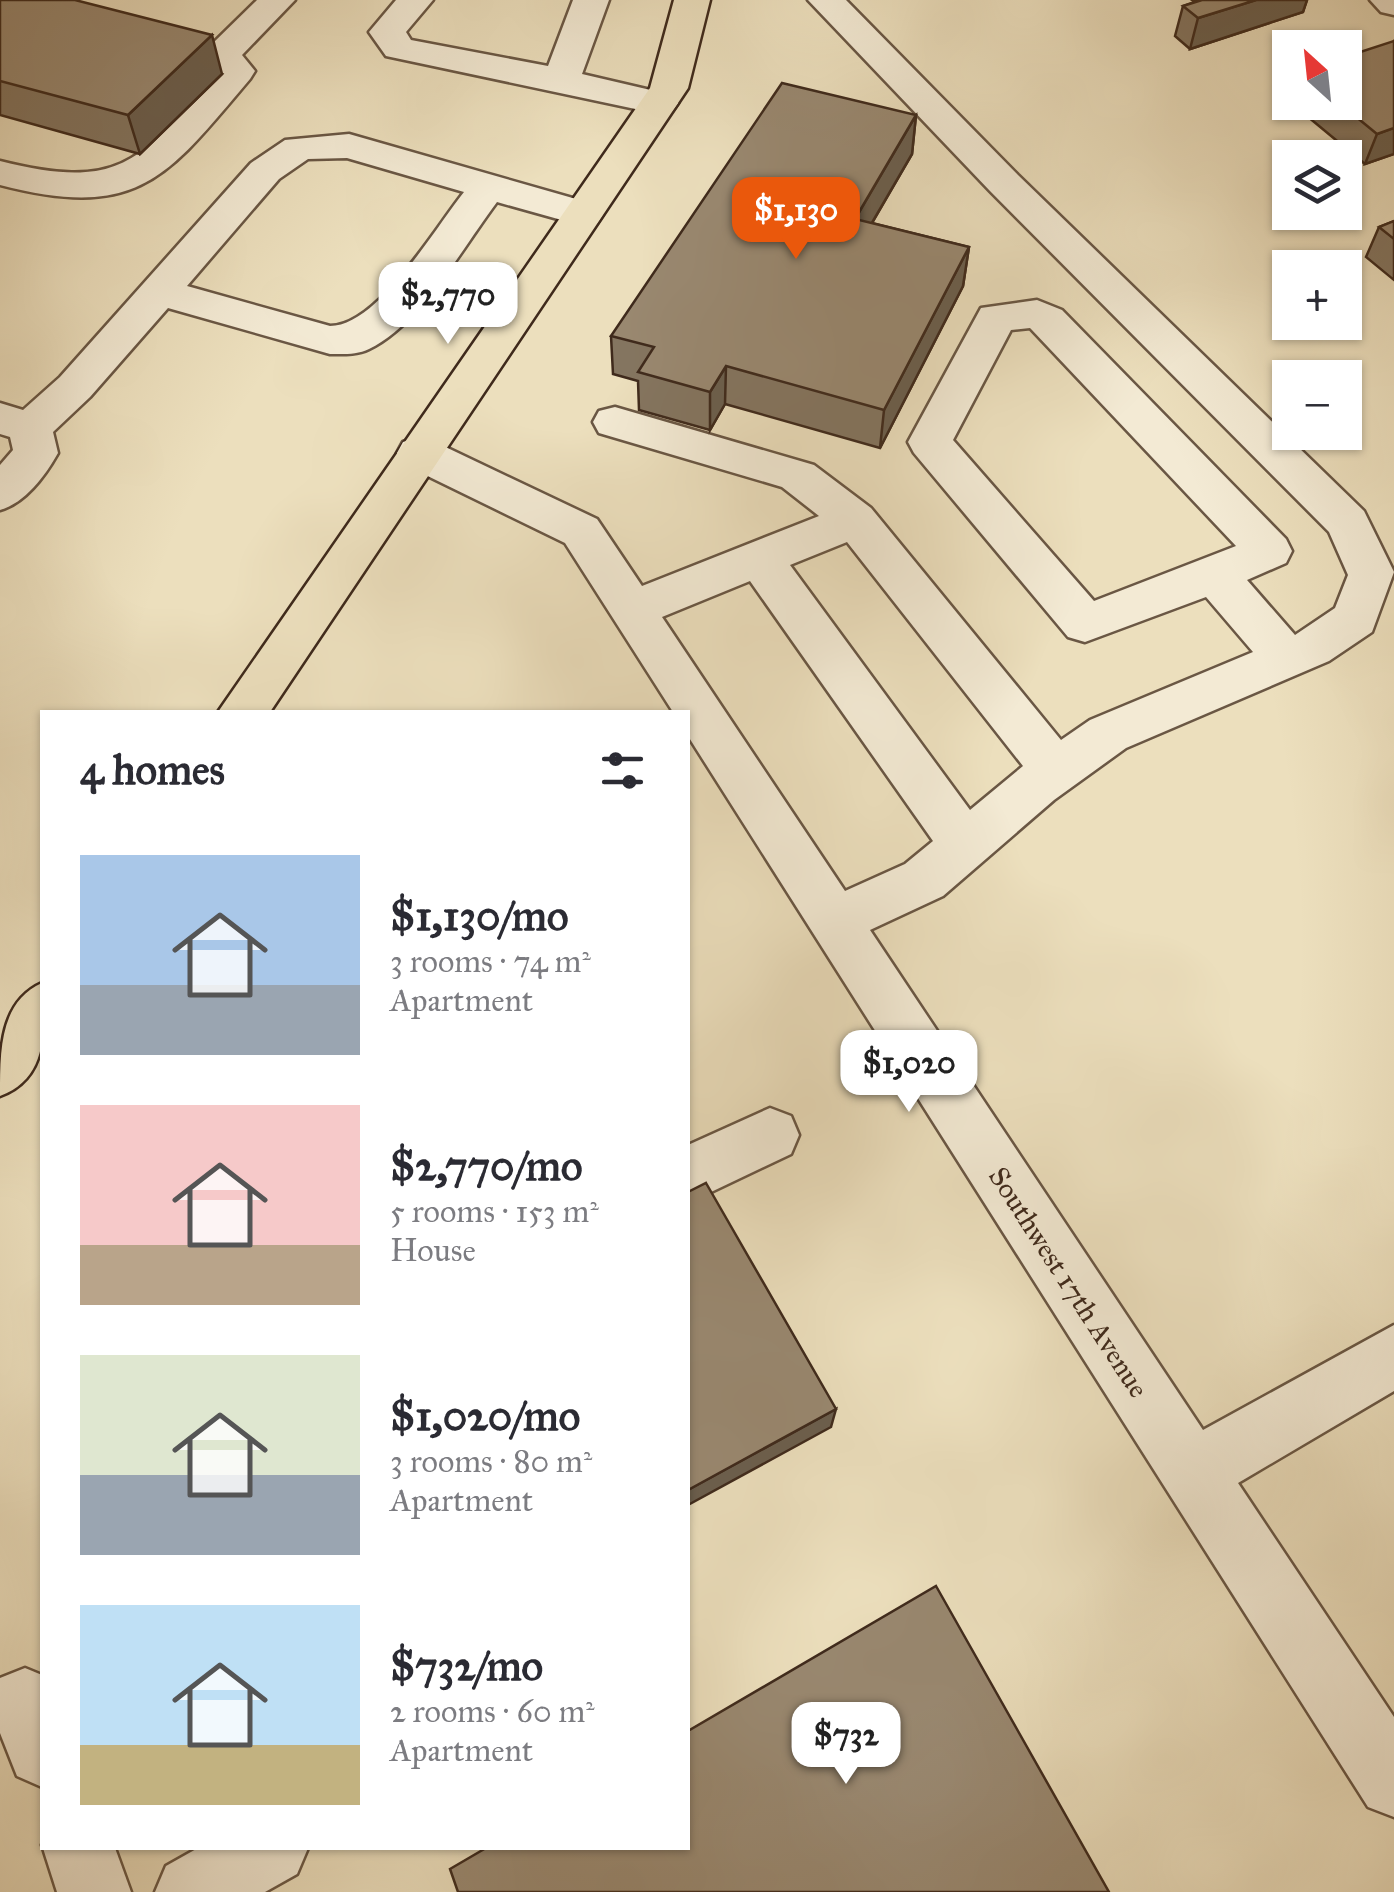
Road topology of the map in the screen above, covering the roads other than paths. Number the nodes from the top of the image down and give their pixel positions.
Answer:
1 (277, 0) edge
2 (415, 0) edge
3 (592, 0) edge
4 (692, 0) edge
5 (826, 0) edge
6 (0, 10) edge
7 (219, 57) junction
8 (561, 80) junction
9 (659, 103) junction
10 (0, 173) edge
11 (489, 186) junction
12 (583, 214) junction
13 (160, 292) junction
14 (615, 422) dead end
15 (15, 423) edge
16 (419, 453) junction
17 (0, 494) edge
18 (856, 520) junction
19 (759, 558) junction
20 (1214, 575) junction
21 (633, 609) junction
22 (1287, 658) junction
23 (244, 710) edge
24 (1056, 770) junction
25 (966, 845) junction
26 (835, 922) junction
27 (40, 1011) edge
28 (0, 1070) edge
29 (770, 1135) dead end
30 (690, 1174) edge
31 (1394, 1356) edge
32 (1193, 1472) junction
33 (1394, 1781) edge
34 (79, 1850) edge
35 (267, 1850) edge
36 (94, 1892) edge
37 (192, 1892) edge

1 - 7 street
2 - 8 street
3 - 8 street
4 - 9 main road
5 - 22 street
6 - 7 street
7 - 10 street
8 - 9 street
9 - 12 main road
11 - 12 street
11 - 13 street
11 - 13 street
12 - 16 main road
13 - 15 street
14 - 18 street
15 - 17 street
16 - 21 street, Southwest 17th Avenue
16 - 23 main road
18 - 19 street
18 - 24 street
19 - 21 street
19 - 25 street
20 - 20 street
20 - 22 street
21 - 26 street, Southwest 17th Avenue
22 - 24 street
24 - 25 street
25 - 26 street
26 - 32 street, Southwest 17th Avenue
27 - 28 main road
29 - 30 street
31 - 32 street
32 - 33 street, Southwest 17th Avenue
34 - 36 street
35 - 37 street

